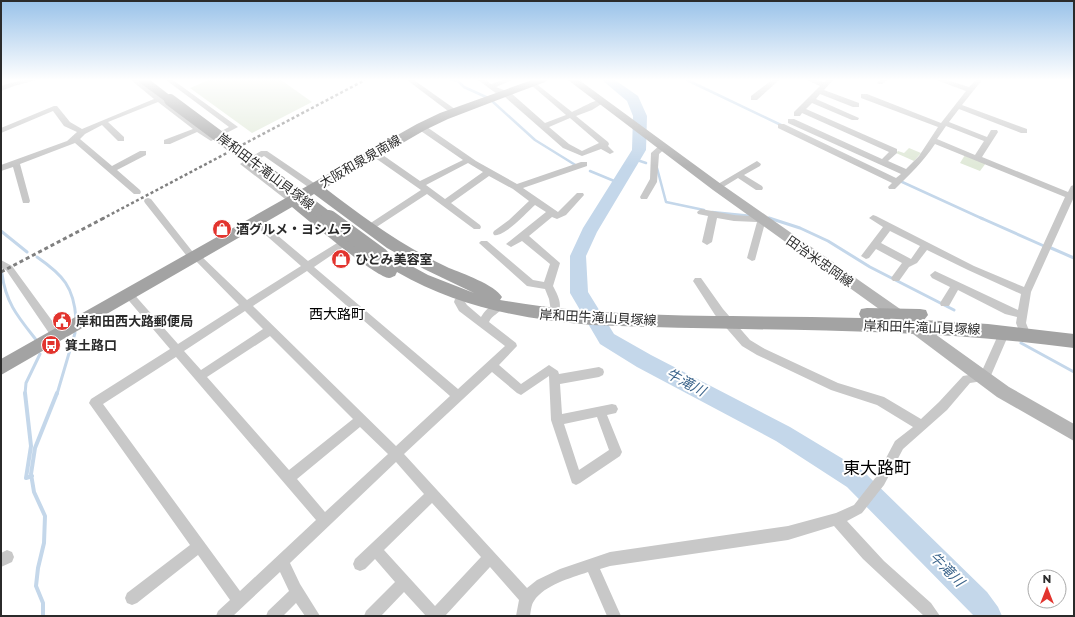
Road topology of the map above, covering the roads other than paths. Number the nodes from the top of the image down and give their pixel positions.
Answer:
1 (52, 109) edge
2 (55, 109) edge
3 (139, 109) edge
4 (179, 109) edge
5 (184, 109) edge
6 (210, 109) edge
7 (451, 109) edge
8 (463, 109) edge
9 (524, 109) edge
10 (564, 109) edge
11 (587, 109) edge
12 (611, 109) edge
13 (833, 109) edge
14 (892, 109) edge
15 (955, 109) edge
16 (966, 109) edge
17 (802, 110) joint
18 (455, 112) junction
19 (571, 116) junction
20 (855, 118) dead end
21 (103, 122) junction
22 (786, 124) junction
23 (944, 125) junction
24 (545, 126) junction
25 (421, 127) junction
26 (198, 129) junction
27 (1, 131) edge
28 (850, 131) junction
29 (1024, 131) dead end
30 (82, 132) junction
31 (994, 132) dead end
32 (75, 139) junction
33 (121, 139) dead end
34 (932, 140) junction
35 (989, 140) junction
36 (167, 142) dead end
37 (837, 142) junction
38 (659, 144) junction
39 (602, 146) junction
40 (610, 152) dead end
41 (374, 153) junction
42 (143, 154) dead end
43 (977, 158) junction
44 (468, 160) junction
45 (883, 162) junction
46 (16, 163) junction
47 (584, 164) dead end
48 (758, 164) dead end
49 (1, 168) edge
50 (110, 170) junction
51 (489, 172) junction
52 (907, 173) junction
53 (738, 174) junction
54 (717, 186) junction
55 (314, 187) junction
56 (424, 187) junction
57 (516, 187) junction
58 (759, 188) dead end
59 (137, 192) dead end
60 (1072, 192) edge
61 (580, 195) dead end
62 (644, 197) dead end
63 (292, 200) junction
64 (534, 200) junction
65 (26, 201) dead end
66 (148, 201) dead end
67 (445, 202) junction
68 (552, 212) junction
69 (702, 212) dead end
70 (712, 214) junction
71 (762, 218) junction
72 (873, 218) dead end
73 (255, 222) junction
74 (889, 226) junction
75 (369, 228) junction
76 (477, 228) dead end
77 (497, 233) dead end
78 (524, 237) junction
79 (345, 242) junction
80 (707, 242) dead end
81 (484, 243) dead end
82 (511, 244) dead end
83 (874, 244) junction
84 (926, 244) junction
85 (196, 256) junction
86 (866, 256) dead end
87 (752, 258) dead end
88 (1, 263) edge
89 (909, 263) junction
90 (308, 266) junction
91 (935, 275) dead end
92 (896, 278) dead end
93 (698, 281) dead end
94 (956, 285) junction
95 (548, 286) junction
96 (1026, 292) junction
97 (129, 295) junction
98 (459, 302) junction
99 (494, 303) junction
100 (945, 303) dead end
101 (245, 306) junction
102 (565, 311) junction
103 (898, 315) junction
104 (723, 317) junction
105 (483, 323) junction
106 (1023, 324) junction
107 (912, 326) junction
108 (270, 330) junction
109 (1074, 333) edge
110 (57, 336) junction
111 (1003, 336) dead end
112 (1074, 341) edge
113 (177, 350) junction
114 (492, 365) junction
115 (1, 368) edge
116 (599, 372) dead end
117 (200, 376) junction
118 (984, 377) junction
119 (554, 380) junction
120 (459, 397) junction
121 (612, 409) dead end
122 (600, 411) junction
123 (361, 419) junction
124 (557, 420) junction
125 (922, 426) junction
126 (1074, 433) edge
127 (397, 455) junction
128 (288, 478) junction
129 (433, 494) junction
130 (837, 519) junction
131 (325, 521) junction
132 (199, 546) junction
133 (375, 549) junction
134 (490, 557) junction
135 (282, 561) junction
136 (360, 564) dead end
137 (592, 565) junction
138 (404, 582) junction
139 (297, 592) junction
140 (132, 598) dead end
141 (527, 598) junction
142 (239, 601) junction
143 (222, 616) edge
144 (273, 616) edge
145 (312, 616) edge
146 (371, 616) edge
147 (435, 616) edge
148 (523, 616) edge
149 (614, 616) edge
150 (933, 616) edge

1 - 27 street
2 - 30 street
3 - 21 street
4 - 26 street
5 - 99 main road, 岸和田牛滝山貝塚線, bridge
6 - 26 street
7 - 18 street
8 - 18 main road, 大阪和泉泉南線
9 - 24 street
10 - 19 street
11 - 19 street
12 - 38 main road, 田治米忠岡線
13 - 20 street
14 - 23 street
15 - 23 street
16 - 29 street
17 - 22 street
17 - 28 street
18 - 25 main road, 大阪和泉泉南線
19 - 24 street
19 - 39 street
21 - 30 street
21 - 33 street
22 - 37 street
22 - 52 street
23 - 34 street
23 - 35 street
24 - 39 street
25 - 41 main road, 大阪和泉泉南線
25 - 44 street
26 - 36 street
28 - 37 street
28 - 45 street
30 - 32 street
31 - 35 street
32 - 46 street
32 - 50 street
34 - 43 street
34 - 52 street
35 - 43 street
37 - 45 street
38 - 54 main road, 田治米忠岡線
38 - 62 street
39 - 40 street
41 - 55 main road, 大阪和泉泉南線
41 - 56 street
42 - 50 street
43 - 60 street
44 - 51 street
44 - 56 street
45 - 52 street
46 - 49 street
46 - 65 street
47 - 57 street
48 - 53 street
50 - 59 street
51 - 57 street
51 - 67 street
53 - 54 street
53 - 58 street
54 - 71 main road, 田治米忠岡線
55 - 63 main road, 大阪和泉泉南線
55 - 63 street
55 - 75 main road
56 - 67 street
56 - 75 street
57 - 64 street
60 - 96 street
61 - 68 street
63 - 73 main road, 大阪和泉泉南線
63 - 79 main road
64 - 68 street
64 - 77 street
66 - 85 street
67 - 76 street
68 - 78 street
69 - 70 street
70 - 71 street
70 - 80 street
71 - 87 street
71 - 103 main road, 田治米忠岡線
72 - 74 street
73 - 85 main road, 大阪和泉泉南線
73 - 90 street
74 - 83 street
74 - 84 street
75 - 99 main road
78 - 82 street
78 - 95 street
79 - 90 street
79 - 98 main road
81 - 95 street
83 - 86 street
83 - 89 street
84 - 89 street
84 - 96 street
85 - 97 main road, 大阪和泉泉南線
85 - 101 street
88 - 110 street
89 - 92 street
90 - 101 street
90 - 120 street
91 - 94 street
93 - 104 street
94 - 100 street
94 - 106 street
95 - 102 street
96 - 106 street
97 - 110 main road, 大阪和泉泉南線
97 - 113 street
98 - 99 main road
98 - 105 street
99 - 102 main road, 岸和田牛滝山貝塚線
99 - 102 main road, 岸和田牛滝山貝塚線
99 - 105 street
101 - 108 street
101 - 113 street
102 - 104 main road, 岸和田牛滝山貝塚線
103 - 104 main road, 岸和田牛滝山貝塚線
103 - 106 main road, 岸和田牛滝山貝塚線
103 - 107 main road, 田治米忠岡線
104 - 107 main road, 岸和田牛滝山貝塚線
104 - 125 street
105 - 114 street
106 - 107 main road, 岸和田牛滝山貝塚線
106 - 109 main road, 岸和田牛滝山貝塚線
106 - 112 main road, 岸和田牛滝山貝塚線
107 - 118 main road, 田治米忠岡線
108 - 117 street
108 - 123 street
110 - 115 main road, 大阪和泉泉南線
111 - 118 street
113 - 117 street
113 - 132 street
114 - 119 street
114 - 120 street
116 - 119 street
117 - 128 street
118 - 125 street
118 - 126 main road, 田治米忠岡線
119 - 124 street
120 - 127 street
121 - 122 street
122 - 124 street
122 - 124 street
123 - 127 street
123 - 128 street
125 - 130 street
127 - 129 street
127 - 131 street
128 - 131 street
129 - 133 street
129 - 134 street
130 - 137 street
130 - 150 street
131 - 135 street
132 - 140 street
132 - 142 street
133 - 136 street
133 - 138 street
134 - 141 street
134 - 147 street
135 - 139 street
135 - 142 street
137 - 141 street
137 - 149 street
138 - 146 street
138 - 147 street
139 - 144 street
139 - 145 street
141 - 148 street
142 - 143 street

